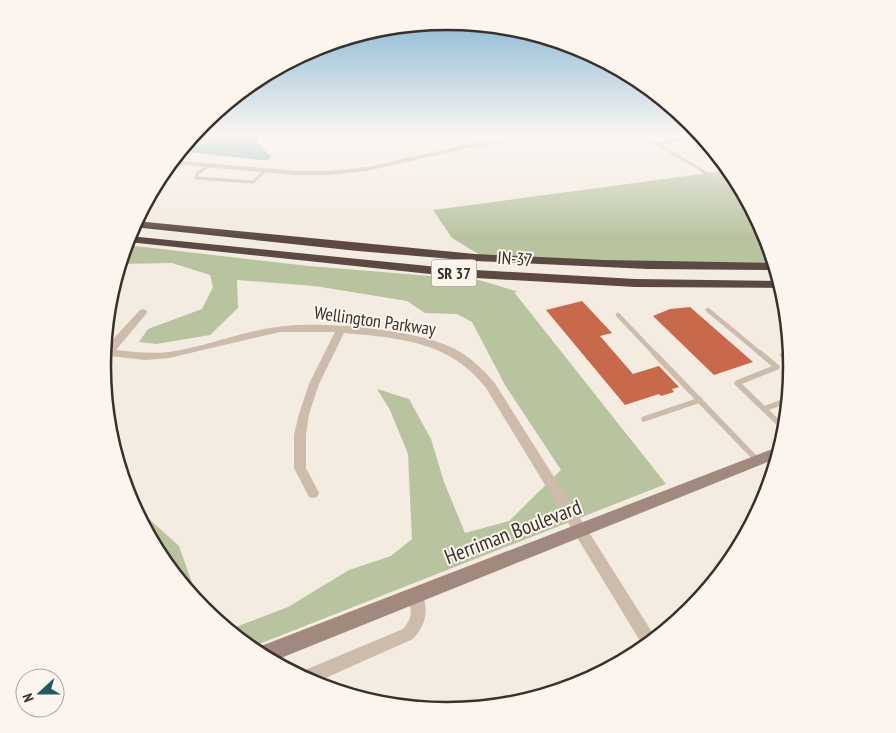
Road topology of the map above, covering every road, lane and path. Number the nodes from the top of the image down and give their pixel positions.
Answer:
1 (204, 169) edge
2 (245, 169) edge
3 (353, 169) edge
4 (701, 169) edge
5 (265, 171) junction
6 (724, 174) edge
7 (712, 176) junction
8 (733, 189) edge
9 (143, 225) edge
10 (136, 240) edge
11 (769, 266) edge
12 (774, 285) edge
13 (708, 310) dead end
14 (143, 312) dead end
15 (618, 315) dead end
16 (341, 330) junction
17 (112, 346) edge
18 (112, 355) edge
19 (700, 400) junction
20 (783, 402) edge
21 (764, 409) junction
22 (644, 419) dead end
23 (779, 424) edge
24 (773, 454) edge
25 (757, 460) junction
26 (313, 492) dead end
27 (580, 531) junction
28 (416, 595) junction
29 (647, 637) edge
30 (271, 652) edge
31 (314, 675) edge

1 - 5 lane
2 - 5 street
3 - 5 street
4 - 7 lane
6 - 7 lane
7 - 8 lane
9 - 11 highway, IN-37 / SR 37
10 - 12 highway, IN-37 / SR 37
13 - 21 lane
14 - 17 street
15 - 19 lane
16 - 18 street, Wellington Parkway
16 - 26 street
16 - 27 street, Wellington Parkway
19 - 22 lane
19 - 25 lane
20 - 21 lane
21 - 23 lane
24 - 25 street, Herriman Boulevard
25 - 27 street, Herriman Boulevard
27 - 28 street, Herriman Boulevard
27 - 29 street, Wellington Parkway
28 - 30 street, Herriman Boulevard
28 - 31 street

